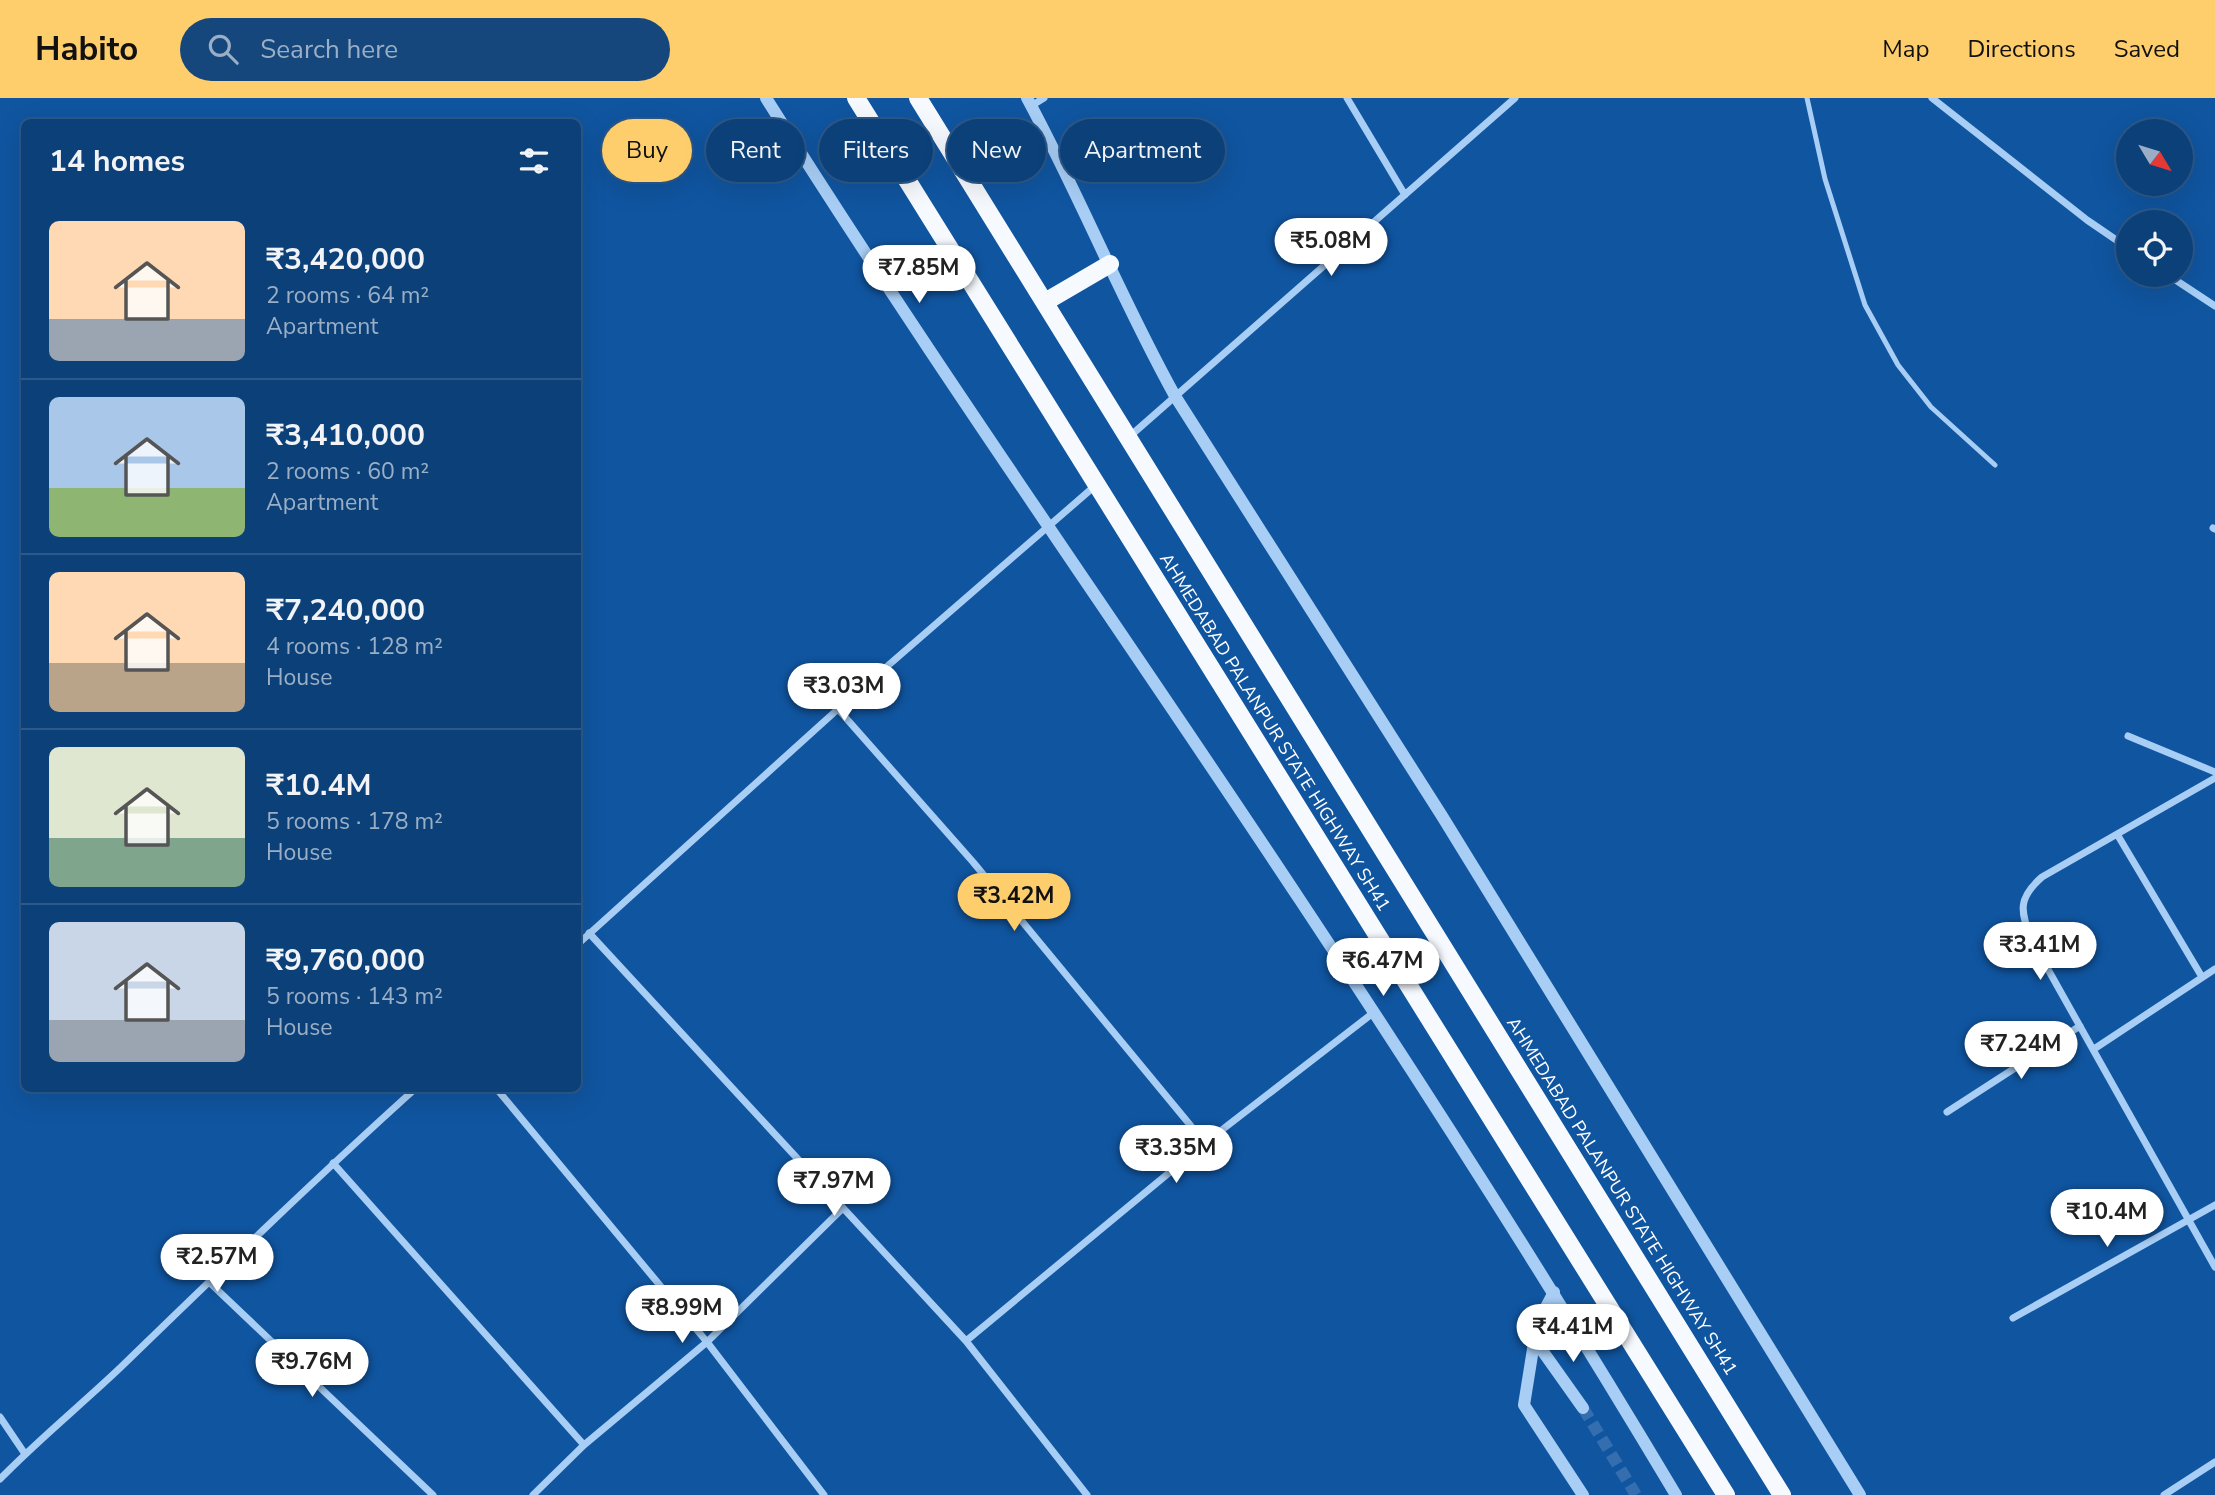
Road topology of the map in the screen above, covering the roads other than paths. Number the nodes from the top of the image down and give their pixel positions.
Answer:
1 (766, 98) edge
2 (856, 98) edge
3 (919, 98) edge
4 (1044, 98) edge
5 (1347, 98) edge
6 (1515, 98) edge
7 (1807, 98) edge
8 (1932, 98) edge
9 (1029, 102) edge
10 (1405, 195) junction
11 (2116, 240) edge
12 (1110, 264) junction
13 (2186, 287) edge
14 (1045, 302) junction
15 (2215, 306) edge
16 (1175, 396) junction
17 (1129, 437) junction
18 (1995, 465) dead end
19 (1096, 485) junction
20 (1049, 526) junction
21 (838, 709) junction
22 (2127, 736) dead end
23 (2215, 772) edge
24 (2215, 778) edge
25 (2117, 834) junction
26 (589, 933) junction
27 (581, 941) edge
28 (2215, 969) edge
29 (2202, 977) junction
30 (1373, 1013) junction
31 (2080, 1026) junction
32 (2094, 1049) junction
33 (412, 1092) edge
34 (499, 1092) edge
35 (1947, 1112) dead end
36 (1205, 1143) junction
37 (333, 1163) junction
38 (2215, 1205) edge
39 (843, 1208) junction
40 (2189, 1220) junction
41 (2215, 1267) edge
42 (209, 1282) junction
43 (1554, 1292) junction
44 (2013, 1318) dead end
45 (1534, 1339) junction
46 (966, 1341) junction
47 (707, 1342) junction
48 (1583, 1408) tunnel mouth
49 (0, 1417) edge
50 (584, 1445) junction
51 (25, 1454) junction
52 (2215, 1462) edge
53 (0, 1479) edge
54 (433, 1495) edge
55 (533, 1495) edge
56 (824, 1495) edge
57 (1087, 1495) edge
58 (1583, 1495) edge
59 (1676, 1495) edge
60 (1726, 1495) edge
61 (1782, 1495) edge
62 (1860, 1495) edge
63 (2164, 1495) edge

1 - 20 street
2 - 19 main road, AHMEDABAD PALANPUR STATE HIGHWAY SH41
3 - 14 main road, AHMEDABAD PALANPUR STATE HIGHWAY SH41
4 - 9 street
5 - 10 street
6 - 10 street
7 - 18 lane
8 - 11 street
9 - 12 street
10 - 16 street
12 - 14 main road
12 - 16 street
13 - 15 street
14 - 17 main road, AHMEDABAD PALANPUR STATE HIGHWAY SH41
16 - 17 street
16 - 62 street
17 - 61 main road, AHMEDABAD PALANPUR STATE HIGHWAY SH41
19 - 20 street
19 - 60 main road, AHMEDABAD PALANPUR STATE HIGHWAY SH41
20 - 21 street
20 - 30 street
21 - 26 street
21 - 36 street
22 - 23 street
24 - 25 street
25 - 29 street
25 - 31 street
26 - 27 street
26 - 39 street
28 - 29 street
29 - 32 street
30 - 36 street
30 - 43 street
31 - 32 street
31 - 35 street
32 - 40 street
33 - 37 street
34 - 47 street
36 - 46 street
37 - 42 street
37 - 50 street
38 - 40 street
39 - 46 street
39 - 47 street
40 - 41 street
40 - 44 street
42 - 51 street
42 - 54 street
43 - 45 street
43 - 59 street
45 - 48 street
45 - 58 street
46 - 57 street
47 - 50 street
47 - 56 street
49 - 51 street
50 - 55 street
51 - 53 street
52 - 63 street

